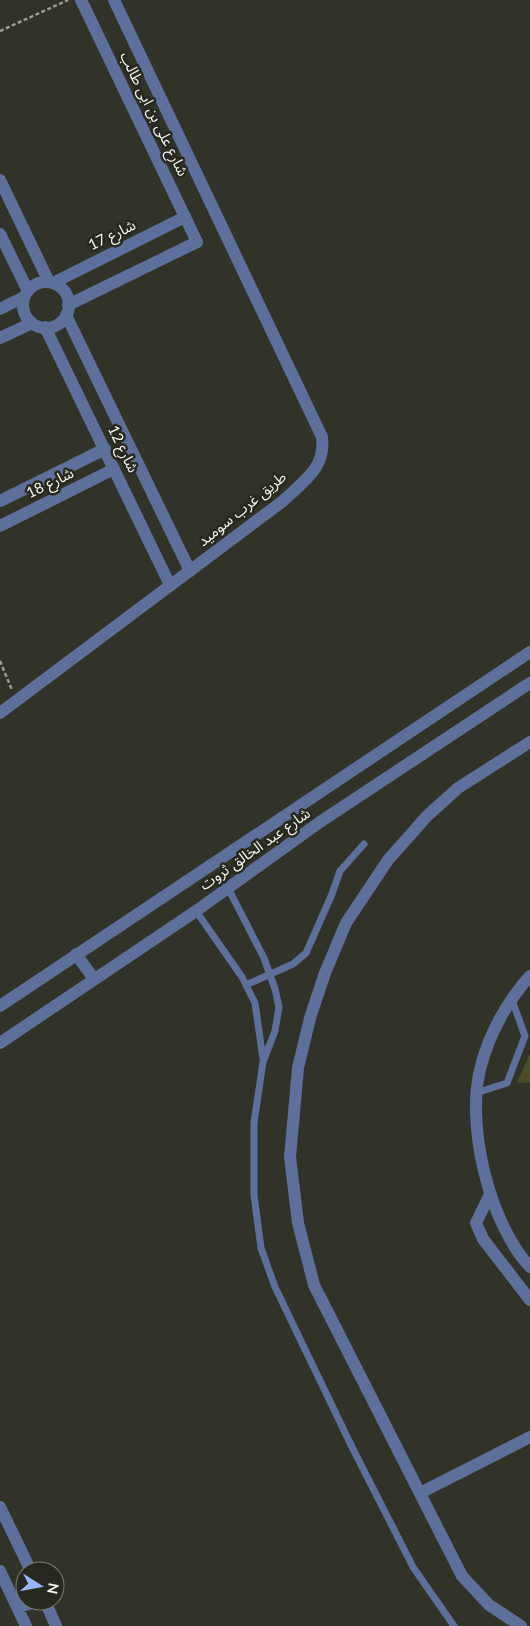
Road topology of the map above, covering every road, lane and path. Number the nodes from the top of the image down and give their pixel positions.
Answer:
1 (68, 0) edge
2 (81, 0) edge
3 (114, 0) edge
4 (0, 31) edge
5 (0, 180) edge
6 (185, 217) junction
7 (224, 229) joint
8 (0, 234) edge
9 (51, 282) junction
10 (26, 294) junction
11 (0, 309) edge
12 (67, 310) junction
13 (32, 322) junction
14 (45, 327) junction
15 (0, 338) edge
16 (105, 450) junction
17 (114, 469) junction
18 (0, 501) edge
19 (0, 526) edge
20 (190, 571) junction
21 (170, 585) junction
22 (530, 652) edge
23 (0, 661) edge
24 (530, 683) edge
25 (17, 701) junction
26 (0, 713) edge
27 (530, 742) edge
28 (364, 844) dead end
29 (228, 888) junction
30 (196, 911) junction
31 (76, 954) junction
32 (270, 975) junction
33 (530, 976) edge
34 (94, 979) junction
35 (246, 985) junction
36 (512, 1000) junction
37 (0, 1006) edge
38 (0, 1043) edge
39 (263, 1062) junction
40 (476, 1093) junction
41 (490, 1194) junction
42 (530, 1267) edge
43 (530, 1300) edge
44 (530, 1437) edge
45 (420, 1493) junction
46 (0, 1507) edge
47 (26, 1561) edge
48 (0, 1571) edge
49 (15, 1601) edge
50 (20, 1611) edge
51 (50, 1611) edge
52 (26, 1626) edge
53 (56, 1626) edge
54 (454, 1626) edge
55 (521, 1626) edge

1 - 4 path
2 - 6 street, شارع على بن ابى طالب
3 - 7 street, شارع على بن ابى طالب
5 - 9 street
6 - 9 street, شارع 17
6 - 12 street, شارع على بن ابى طالب
7 - 20 street, طريق غرب سوميد
8 - 10 street
9 - 10 street
9 - 12 street
10 - 11 street
10 - 13 street
12 - 14 street
12 - 20 street, شارع 12
13 - 14 street
13 - 15 street
14 - 16 street, شارع 12
16 - 17 street, شارع 12
16 - 18 street, شارع 18
17 - 19 street, شارع 18
17 - 21 street, شارع 12
20 - 21 street, طريق غرب سوميد
21 - 25 street, طريق غرب سوميد
22 - 31 street, شارع عبد الخالق ثروت
23 - 25 path
24 - 29 street, شارع عبد الخالق ثروت
25 - 26 street, طريق غرب سوميد
27 - 45 street
28 - 32 lane
29 - 30 street, شارع عبد الخالق ثروت
29 - 32 lane
30 - 34 street, شارع عبد الخالق ثروت
30 - 35 lane
31 - 34 street
31 - 37 street, شارع عبد الخالق ثروت
32 - 35 lane
32 - 39 lane
33 - 36 street
34 - 38 street, شارع عبد الخالق ثروت
35 - 39 lane
36 - 40 street
36 - 40 lane
39 - 54 lane
40 - 41 street
41 - 42 street
41 - 43 street
44 - 45 street
45 - 55 street
46 - 47 street
48 - 49 street
50 - 52 street
51 - 53 street

